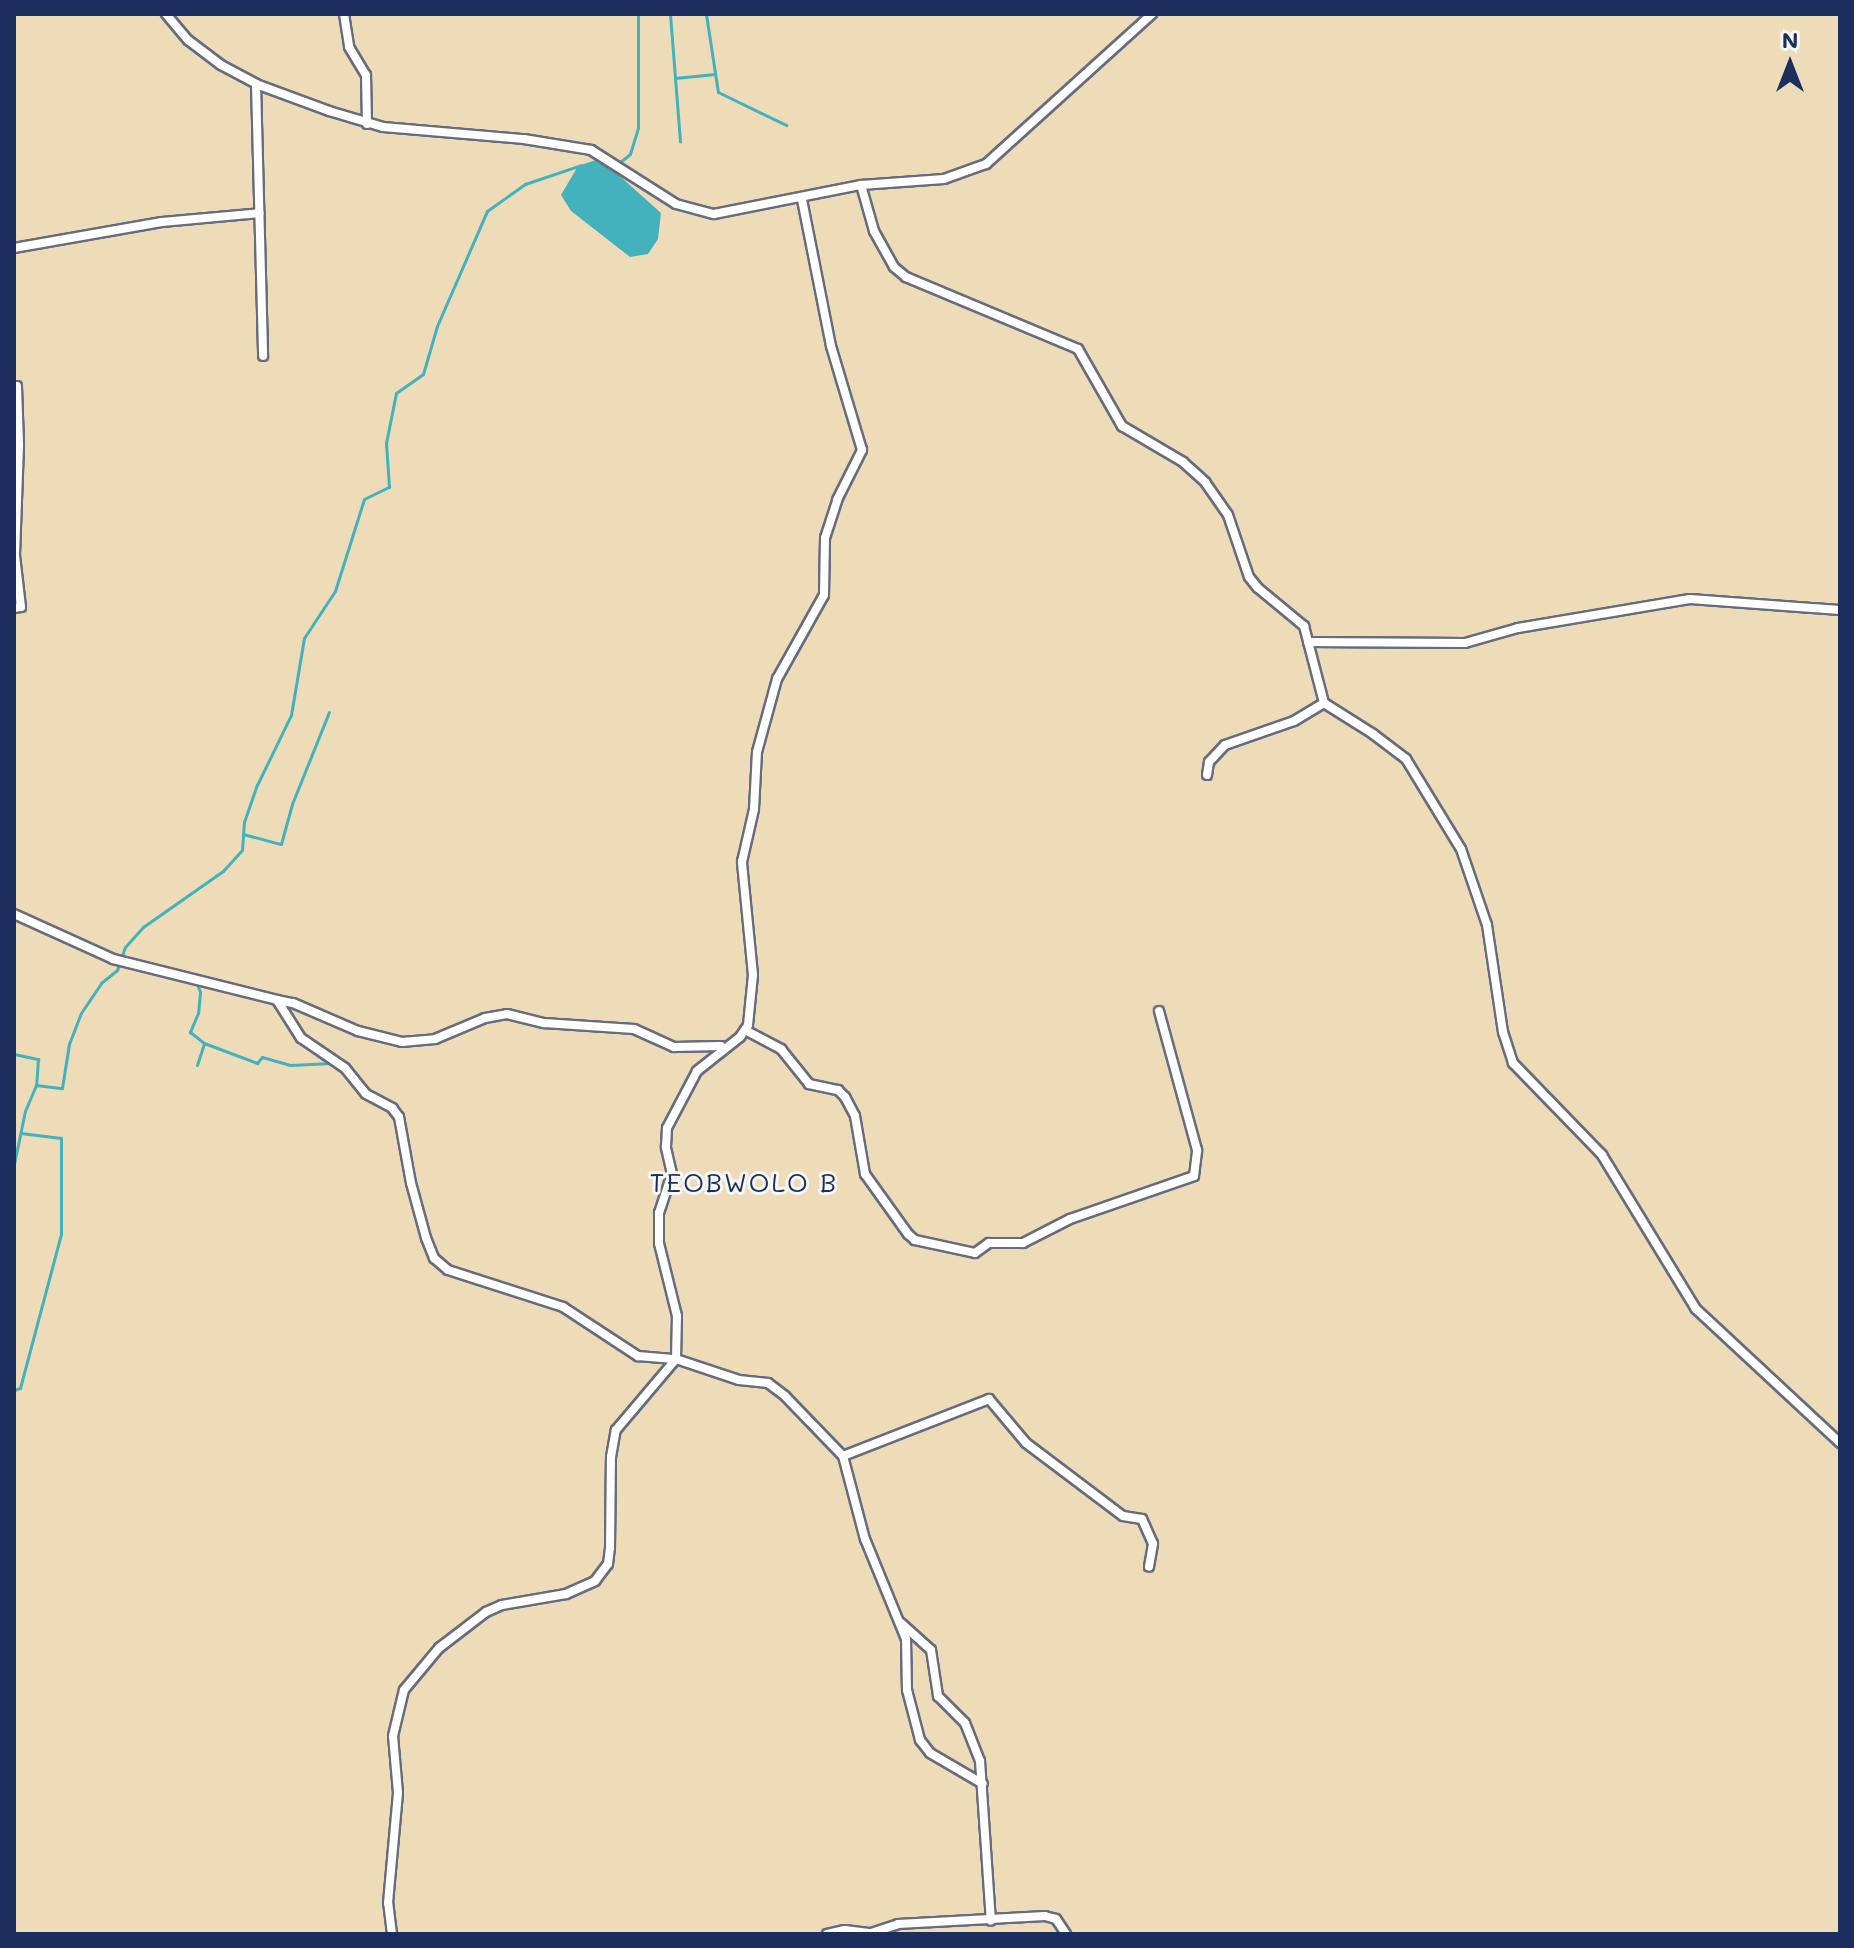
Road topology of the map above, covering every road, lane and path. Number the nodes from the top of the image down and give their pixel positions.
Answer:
1 (166, 14) edge
2 (344, 14) edge
3 (1152, 14) edge
4 (256, 84) junction
5 (367, 124) junction
6 (861, 185) junction
7 (802, 199) junction
8 (260, 213) junction
9 (14, 248) edge
10 (263, 356) dead end
11 (17, 386) dead end
12 (14, 608) edge
13 (1840, 610) edge
14 (1308, 642) junction
15 (1324, 703) junction
16 (1207, 775) dead end
17 (14, 914) edge
18 (277, 1000) junction
19 (1159, 1011) dead end
20 (745, 1030) junction
21 (730, 1045) junction
22 (676, 1359) junction
23 (1840, 1443) edge
24 (843, 1456) junction
25 (1149, 1567) dead end
26 (901, 1623) junction
27 (983, 1784) junction
28 (991, 1921) junction
29 (392, 1934) edge
30 (827, 1934) edge
31 (1066, 1934) edge

1 - 4 street
2 - 5 street
3 - 6 street
4 - 5 street
4 - 8 street
5 - 7 street
6 - 7 street
6 - 14 street
7 - 20 street
8 - 9 street
8 - 10 street
11 - 12 street
13 - 14 street
14 - 15 street
15 - 16 street
15 - 23 street
17 - 18 street
18 - 21 street
18 - 22 street
19 - 20 street
20 - 21 street
21 - 22 street
22 - 24 street
22 - 29 street
24 - 25 street
24 - 26 street
26 - 27 street
26 - 27 street
27 - 28 street
28 - 30 street
28 - 31 street

